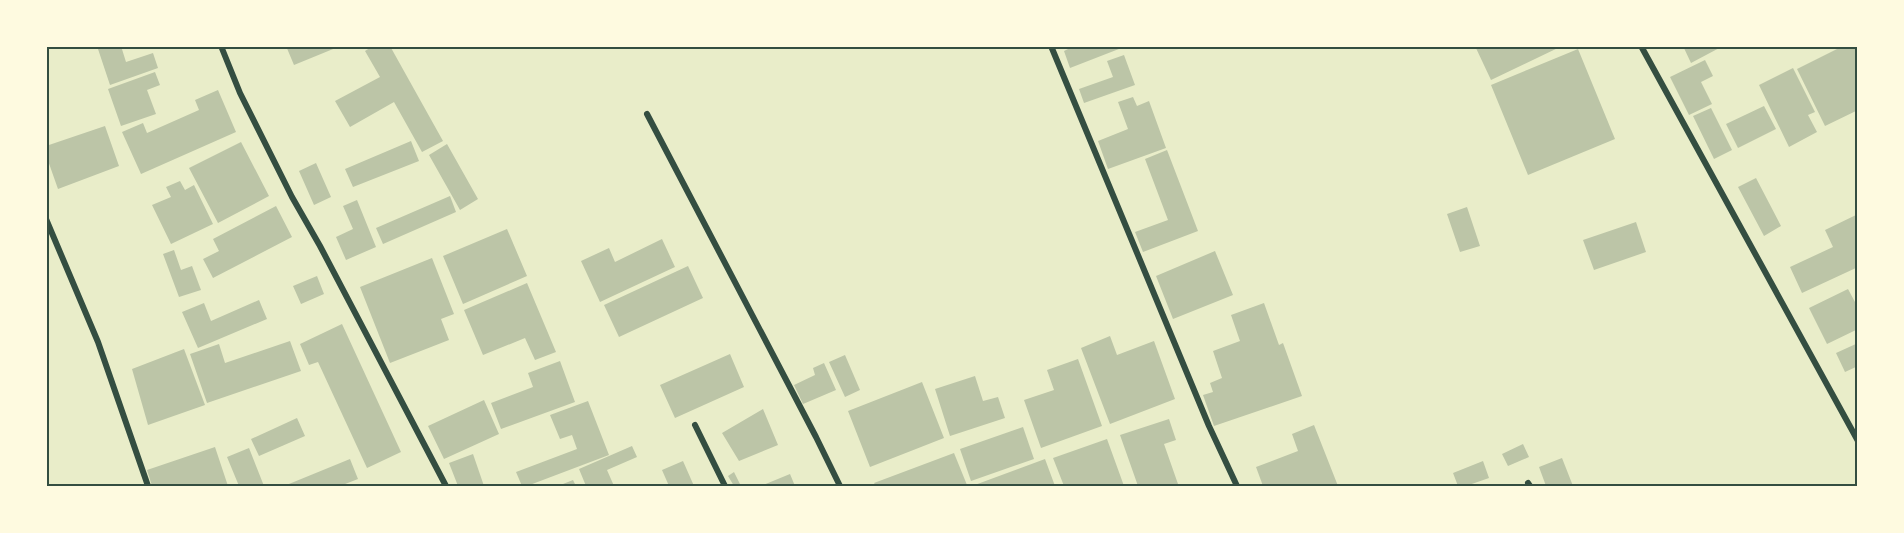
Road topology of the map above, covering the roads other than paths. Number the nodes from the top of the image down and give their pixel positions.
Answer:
1 (221, 46) edge
2 (1051, 46) edge
3 (1641, 46) edge
4 (648, 114) dead end
5 (46, 219) edge
6 (695, 425) dead end
7 (1857, 441) edge
8 (148, 486) edge
9 (446, 486) edge
10 (725, 486) edge
11 (840, 486) edge
12 (1237, 486) edge

1 - 9 street
2 - 12 street
3 - 7 street
4 - 11 street
5 - 8 street
6 - 10 street

